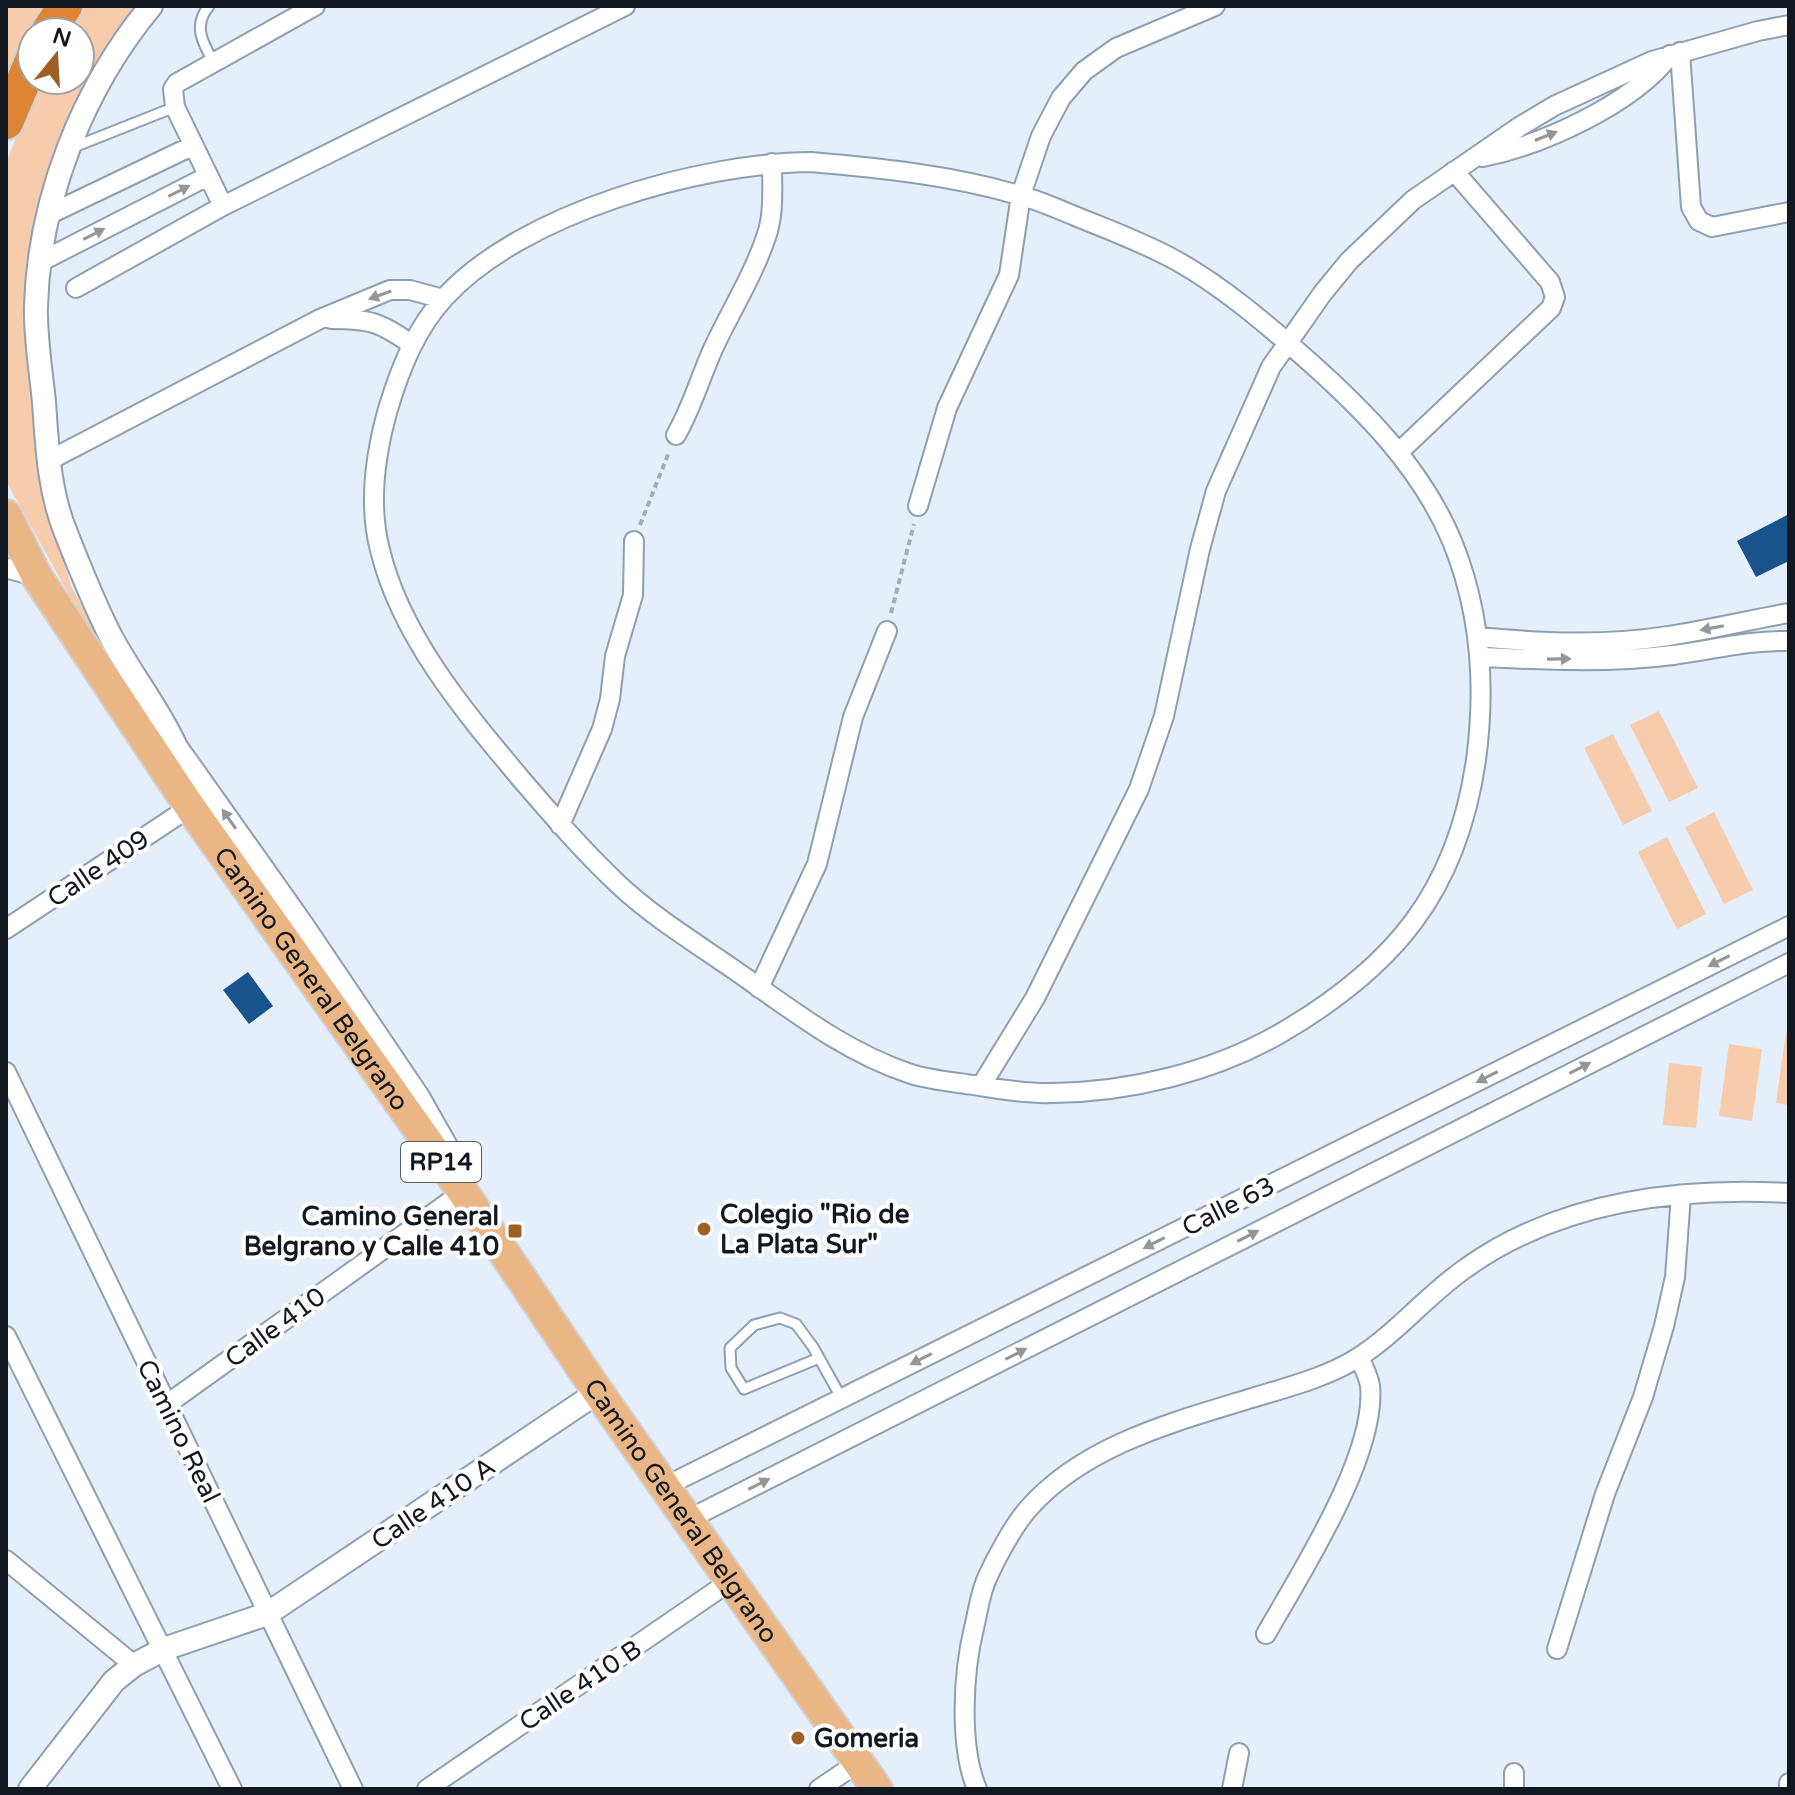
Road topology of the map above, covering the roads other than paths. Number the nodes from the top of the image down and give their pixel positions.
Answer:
1 (151, 6) edge
2 (209, 6) edge
3 (315, 6) edge
4 (625, 6) edge
5 (1215, 6) edge
6 (1789, 25) edge
7 (1675, 54) junction
8 (213, 61) junction
9 (17, 96) edge
10 (175, 107) junction
11 (6, 122) edge
12 (192, 146) junction
13 (68, 149) junction
14 (772, 163) junction
15 (1454, 171) junction
16 (208, 176) junction
17 (1021, 195) junction
18 (223, 206) junction
19 (1789, 212) edge
20 (48, 215) junction
21 (40, 262) junction
22 (76, 288) dead end
23 (443, 299) junction
24 (320, 319) junction
25 (1287, 342) junction
26 (411, 344) junction
27 (676, 435) road end
28 (1399, 452) junction
29 (48, 461) junction
30 (918, 506) road end
31 (6, 515) edge
32 (634, 541) road end
33 (6, 568) edge
34 (37, 577) junction
35 (1789, 613) edge
36 (887, 631) road end
37 (1478, 637) junction
38 (1789, 641) edge
39 (1481, 657) junction
40 (171, 758) junction
41 (190, 807) junction
42 (560, 825) junction
43 (1789, 926) edge
44 (6, 929) edge
45 (1789, 963) edge
46 (759, 988) junction
47 (6, 1072) edge
48 (981, 1086) junction
49 (463, 1192) junction
50 (1789, 1193) edge
51 (1681, 1195) junction
52 (6, 1336) edge
53 (1359, 1357) junction
54 (819, 1358) junction
55 (598, 1392) junction
56 (842, 1399) junction
57 (166, 1405) junction
58 (666, 1486) junction
59 (689, 1519) junction
60 (6, 1560) edge
61 (732, 1580) junction
62 (267, 1614) junction
63 (1266, 1634) dead end
64 (164, 1649) junction
65 (1557, 1649) dead end
66 (134, 1665) junction
67 (1239, 1753) dead end
68 (859, 1762) junction
69 (30, 1789) edge
70 (232, 1789) edge
71 (353, 1789) edge
72 (427, 1789) edge
73 (819, 1789) edge
74 (877, 1789) edge
75 (977, 1789) edge
76 (1232, 1789) edge

1 - 13 street
2 - 8 lane
3 - 8 street
4 - 18 street
5 - 17 street
6 - 7 street
7 - 15 street
7 - 19 street
8 - 10 street
9 - 11 highway
10 - 12 street
10 - 13 lane
12 - 16 street
12 - 20 street
13 - 20 street
14 - 17 street
14 - 23 street
14 - 27 street
15 - 25 street
15 - 28 street
16 - 18 street
21 -> 16 street
17 - 25 street
17 - 30 street
18 - 22 street
20 - 21 street
21 - 29 street
23 -> 24 street
23 - 26 street
24 - 26 street
24 - 29 street
25 - 28 street
25 - 48 street
26 - 42 street
28 - 37 street
29 - 40 street
31 - 34 main road, Camino General Belgrano / RP14
32 - 42 street
33 - 34 street
34 - 40 main road, Camino General Belgrano / RP14
35 -> 37 street
36 - 46 street
37 - 39 street
39 -> 38 street
39 - 48 street
40 - 41 main road, Camino General Belgrano / RP14
49 -> 40 street
41 - 44 street, Calle 409
41 - 49 main road, Camino General Belgrano / RP14
42 - 46 street
43 -> 56 street, Calle 63
59 -> 45 street, Calle 63
46 - 48 street
47 - 57 street, Camino Real
49 - 55 main road, Camino General Belgrano / RP14
49 - 57 street, Calle 410
50 - 51 street
51 - 53 street
51 - 65 street
52 - 64 street
53 - 63 street
53 - 75 street
54 - 54 lane
54 - 56 lane
55 - 58 main road, Camino General Belgrano / RP14
55 - 62 street, Calle 410 A
56 - 58 street, Calle 63
57 - 62 street, Camino Real
58 - 59 main road, Camino General Belgrano / RP14
59 - 61 main road, Camino General Belgrano / RP14
60 - 66 street
61 - 68 main road, Camino General Belgrano / RP14
61 - 72 street, Calle 410 B
62 - 64 street
62 - 71 street, Camino Real
64 - 66 street
64 - 70 street
66 - 69 street
67 - 76 street
68 - 73 street
68 - 74 main road, Camino General Belgrano / RP14

